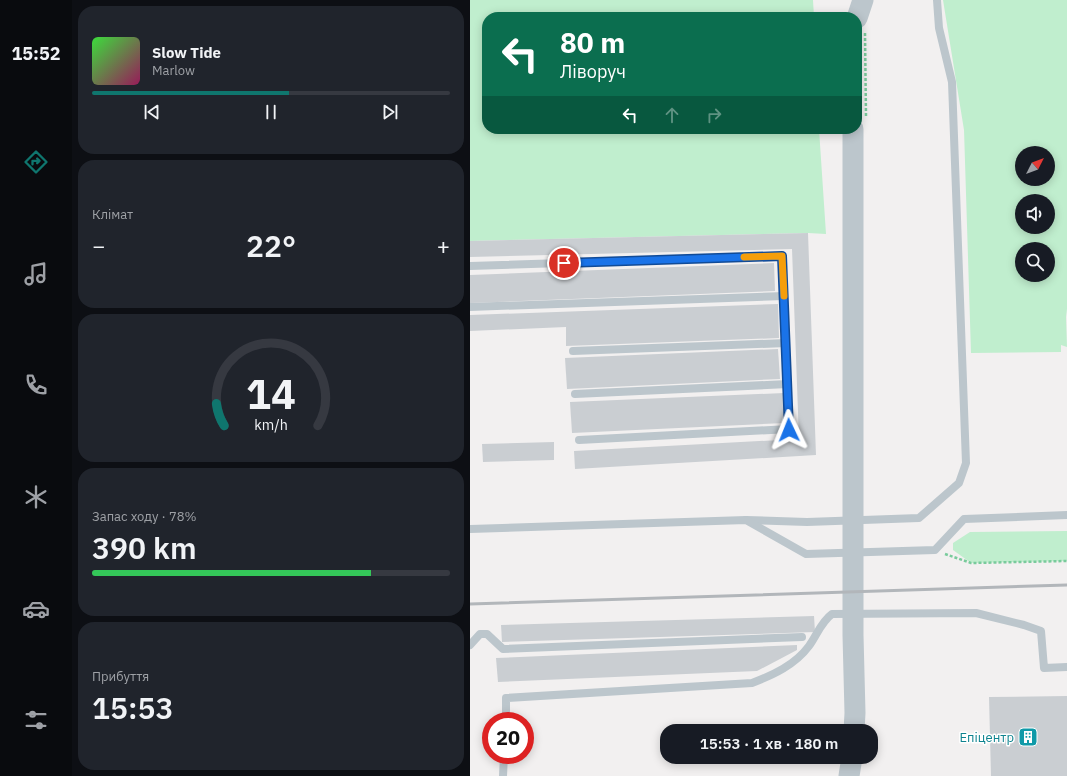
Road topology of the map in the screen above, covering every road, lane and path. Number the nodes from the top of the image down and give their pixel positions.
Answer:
1 (856, 0) edge
2 (863, 0) edge
3 (937, 0) edge
4 (858, 12) edge
5 (861, 12) edge
6 (862, 48) edge
7 (866, 100) dead end
8 (853, 134) edge
9 (470, 266) edge
10 (784, 296) junction
11 (470, 307) edge
12 (786, 342) junction
13 (573, 351) dead end
14 (788, 384) junction
15 (575, 394) dead end
16 (579, 440) dead end
17 (1067, 515) edge
18 (746, 520) junction
19 (470, 529) edge
20 (935, 550) junction
21 (1067, 561) edge
22 (802, 637) dead end
23 (470, 644) edge
24 (1067, 667) edge
25 (506, 712) edge
26 (854, 724) edge
27 (504, 764) edge
28 (851, 764) edge
29 (504, 776) edge
30 (849, 776) edge

1 - 4 street
2 - 5 street
3 - 18 lane
6 - 7 path
8 - 26 street
9 - 10 lane
10 - 11 lane
10 - 12 lane
12 - 13 lane
12 - 14 lane
14 - 15 lane
14 - 16 lane
17 - 20 lane
18 - 19 lane
18 - 20 lane
20 - 21 path
22 - 23 lane
24 - 25 lane
27 - 29 lane
28 - 30 street

